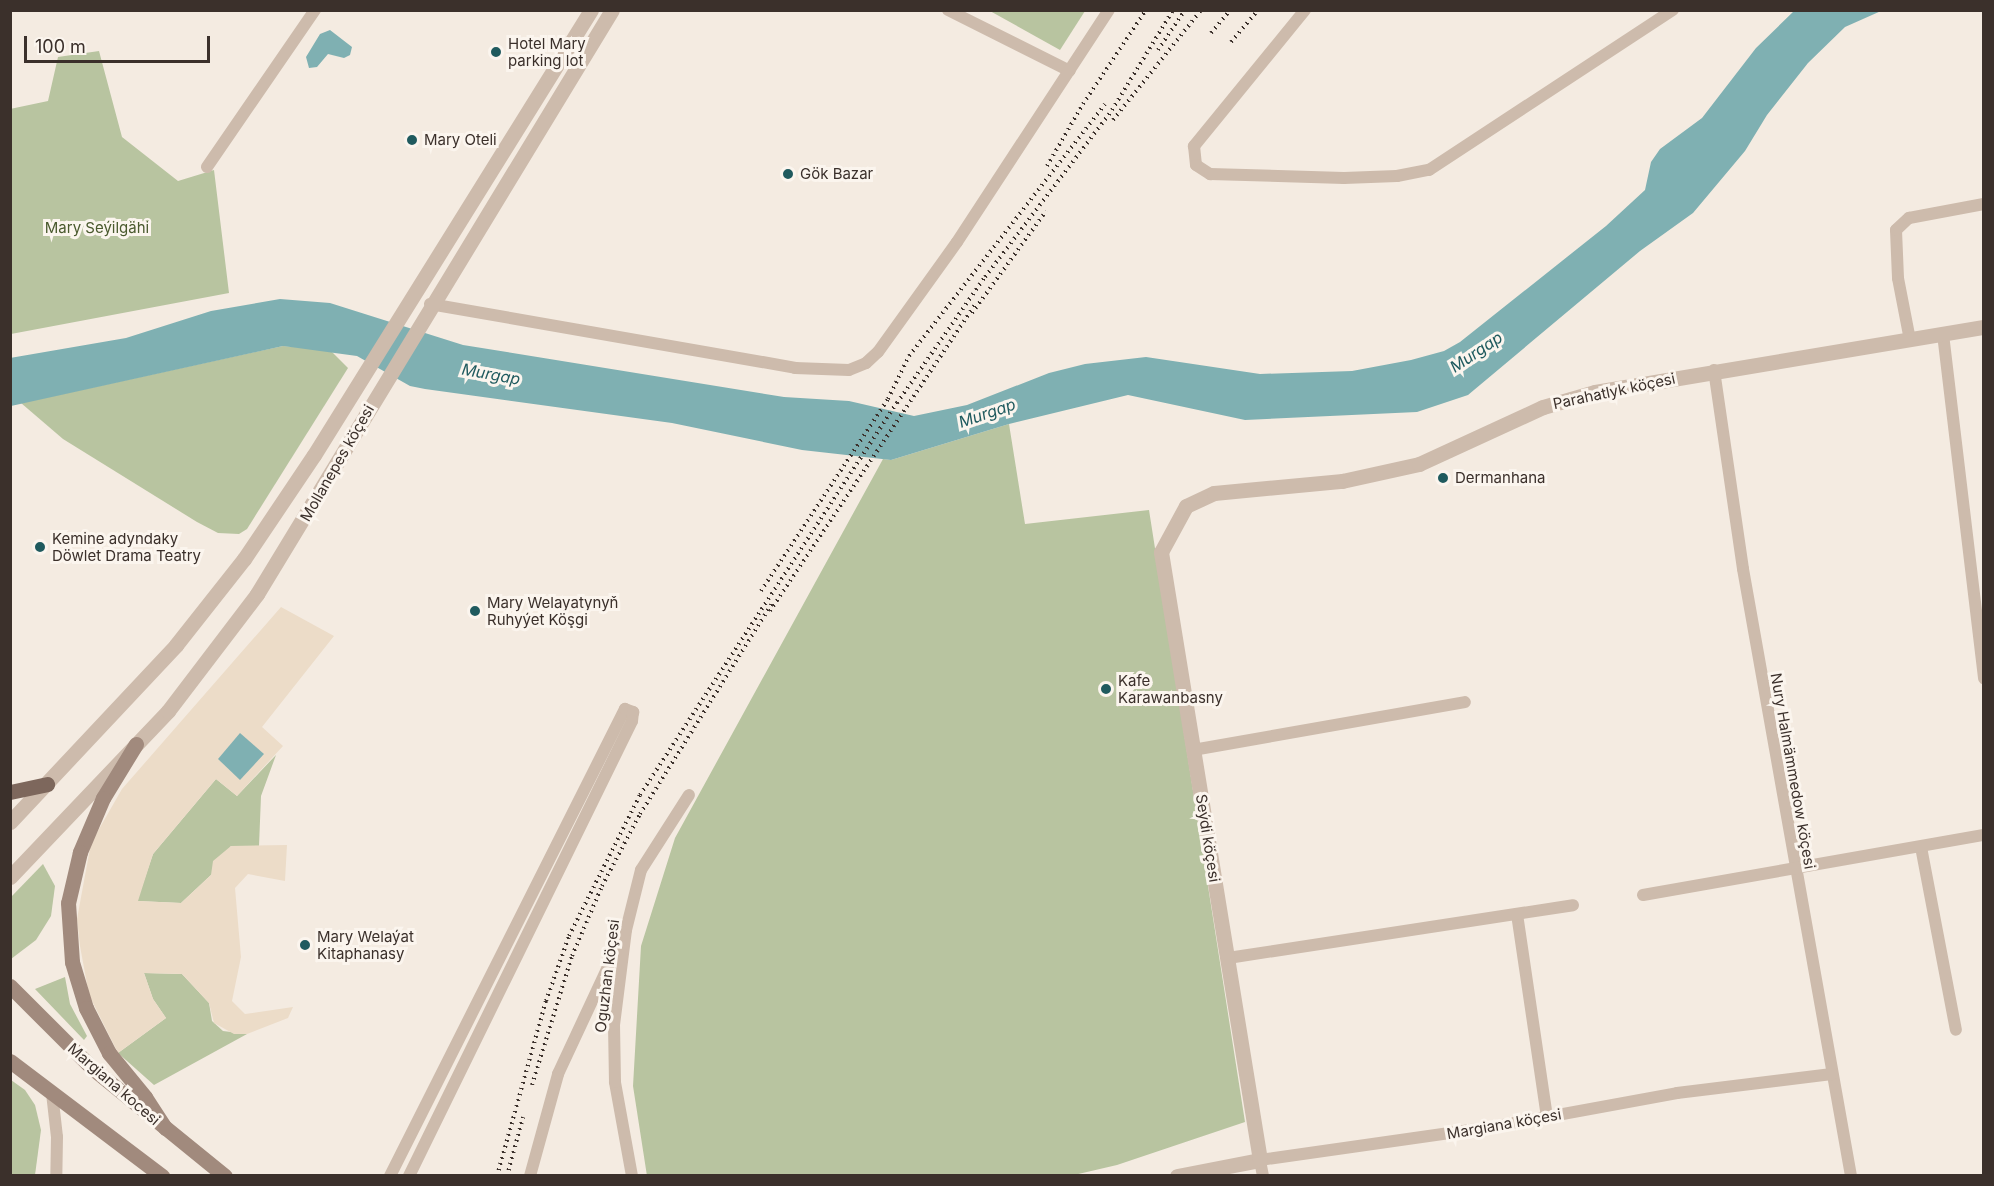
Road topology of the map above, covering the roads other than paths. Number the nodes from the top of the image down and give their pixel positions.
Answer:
1 (315, 10) edge
2 (591, 10) edge
3 (612, 10) edge
4 (948, 10) edge
5 (1108, 10) edge
6 (1305, 10) edge
7 (1673, 10) edge
8 (1070, 71) junction
9 (207, 167) dead end
10 (1983, 204) edge
11 (430, 304) junction
12 (1983, 327) edge
13 (1943, 334) junction
14 (1910, 340) junction
15 (1714, 370) junction
16 (314, 455) junction
17 (334, 466) junction
18 (1186, 506) joint
19 (1983, 679) edge
20 (1465, 702) dead end
21 (136, 744) junction
22 (1193, 750) junction
23 (47, 784) junction
24 (10, 792) edge
25 (689, 795) dead end
26 (10, 822) edge
27 (1983, 835) edge
28 (1921, 847) junction
29 (1796, 871) junction
30 (10, 877) edge
31 (1643, 895) dead end
32 (1573, 905) dead end
33 (1517, 914) junction
34 (626, 930) junction
35 (1228, 958) junction
36 (10, 986) edge
37 (482, 991) junction
38 (497, 998) junction
39 (1956, 1030) dead end
40 (10, 1061) edge
41 (1832, 1074) junction
42 (52, 1093) junction
43 (1548, 1117) junction
44 (165, 1128) junction
45 (1262, 1168) edge
46 (56, 1176) edge
47 (162, 1176) edge
48 (225, 1176) edge
49 (390, 1176) edge
50 (409, 1176) edge
51 (530, 1176) edge
52 (632, 1176) edge
53 (1177, 1176) edge
54 (1851, 1176) edge

1 - 9 street
2 - 16 street, Mollanepes köçesi
3 - 11 street, Mollanepes köçesi
4 - 8 street
5 - 8 street
6 - 7 street
8 - 11 street
10 - 14 street
11 - 17 street, Mollanepes köçesi
12 - 13 street, Parahatlyk köçesi
13 - 14 street, Parahatlyk köçesi
13 - 19 street
14 - 15 street, Parahatlyk köçesi
15 - 18 street, Parahatlyk köçesi
15 - 29 street, Nury Halmämmedow köçesi
16 - 17 street
16 - 23 street, Mollanepes köçesi
17 - 21 street, Mollanepes köçesi
18 - 22 street, Seýdi köçesi
20 - 22 street
21 - 30 street, Mollanepes köçesi
21 - 44 main road
22 - 35 street, Seýdi köçesi
23 - 24 main road
23 - 26 street, Mollanepes köçesi
25 - 34 street, Oguzhan köçesi
27 - 28 street
28 - 29 street
28 - 39 street
29 - 31 street
29 - 41 street, Nury Halmämmedow köçesi
32 - 33 street
33 - 35 street
33 - 43 street
34 - 51 street
34 - 52 street, Oguzhan köçesi
35 - 45 street, Seýdi köçesi
36 - 44 main road, Margiana kocesi
37 - 38 street
37 - 38 street
37 - 49 street
38 - 50 street
40 - 42 main road
41 - 43 street, Margiana köçesi
41 - 54 street, Nury Halmämmedow köçesi
42 - 46 street
42 - 47 main road
43 - 45 street, Margiana köçesi
44 - 48 main road, Margiana kocesi
45 - 53 street, Margiana köçesi

